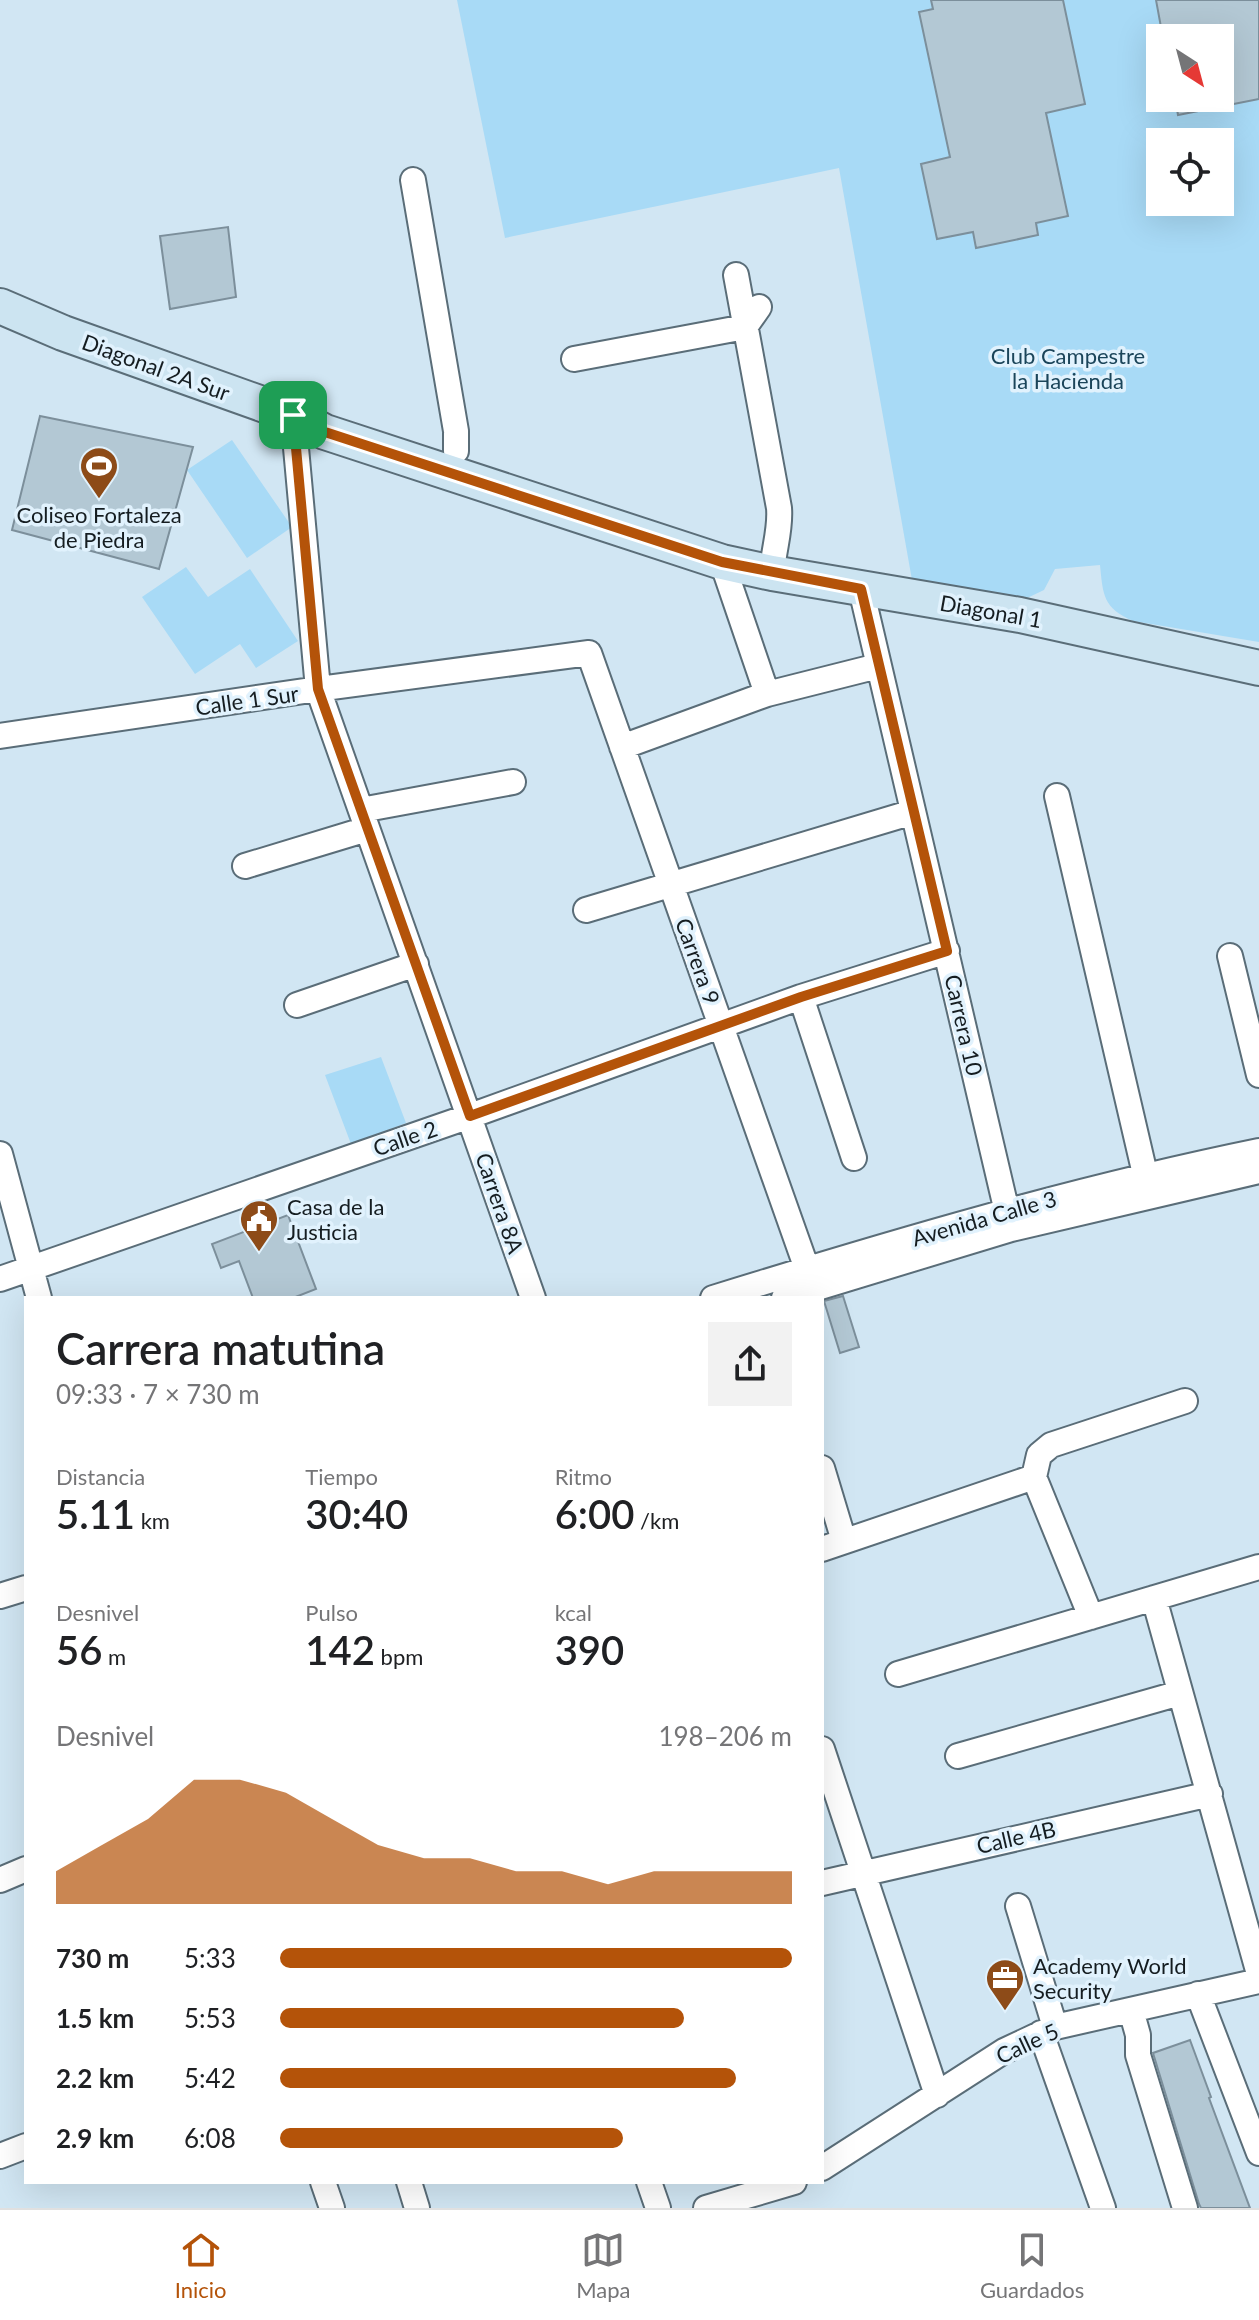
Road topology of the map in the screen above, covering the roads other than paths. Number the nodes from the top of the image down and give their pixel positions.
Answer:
1 (413, 180) dead end
2 (736, 275) dead end
3 (0, 306) edge
4 (752, 317) junction
5 (574, 359) dead end
6 (293, 415) junction
7 (456, 451) dead end
8 (722, 562) junction
9 (772, 573) junction
10 (861, 589) junction
11 (589, 653) joint
12 (878, 666) junction
13 (1259, 668) edge
14 (318, 689) junction
15 (767, 694) junction
16 (0, 736) edge
17 (622, 747) junction
18 (513, 782) dead end
19 (1057, 796) dead end
20 (913, 812) junction
21 (364, 820) junction
22 (245, 866) dead end
23 (670, 884) junction
24 (586, 910) dead end
25 (947, 951) junction
26 (1230, 956) dead end
27 (416, 964) junction
28 (801, 997) junction
29 (297, 1005) dead end
30 (721, 1025) junction
31 (1259, 1075) edge
32 (470, 1116) junction
33 (1259, 1151) edge
34 (0, 1154) edge
35 (854, 1158) dead end
36 (1259, 1171) edge
37 (1145, 1174) junction
38 (1009, 1220) junction
39 (31, 1268) junction
40 (807, 1269) junction
41 (0, 1279) edge
42 (38, 1296) edge
43 (532, 1296) edge
44 (719, 1296) edge
45 (790, 1296) edge
46 (1185, 1401) dead end
47 (1034, 1477) junction
48 (824, 1482) edge
49 (833, 1545) edge
50 (1259, 1567) edge
51 (24, 1589) edge
52 (0, 1596) edge
53 (1154, 1598) junction
54 (1091, 1617) junction
55 (898, 1674) dead end
56 (1180, 1693) junction
57 (824, 1755) edge
58 (958, 1756) dead end
59 (1210, 1794) junction
60 (24, 1870) edge
61 (862, 1872) junction
62 (0, 1880) edge
63 (824, 1882) edge
64 (1018, 1906) dead end
65 (1259, 1974) edge
66 (1259, 1981) edge
67 (1198, 1994) junction
68 (1131, 2010) junction
69 (1048, 2030) junction
70 (937, 2095) junction
71 (24, 2147) edge
72 (1259, 2153) edge
73 (0, 2156) edge
74 (824, 2167) edge
75 (324, 2184) edge
76 (410, 2184) edge
77 (650, 2184) edge
78 (787, 2184) edge
79 (332, 2208) edge
80 (417, 2208) edge
81 (658, 2208) edge
82 (706, 2208) edge
83 (1103, 2208) edge
84 (1185, 2208) edge

1 - 7 street
2 - 4 street
3 - 6 main road, Diagonal 2A Sur
4 - 5 street
4 - 9 street
6 - 8 main road, Diagonal 2A Sur
6 - 14 street, Carrera 8A
8 - 9 main road, Diagonal 1
8 - 15 street
9 - 10 main road, Diagonal 1
10 - 12 street, Carrera 10
10 - 13 main road, Diagonal 1
11 - 14 street, Calle 1 Sur
11 - 17 street, Carrera 9
12 - 15 street
12 - 20 street, Carrera 10
14 - 16 street, Calle 1 Sur
14 - 21 street, Carrera 8A
15 - 17 street
17 - 23 street, Carrera 9
18 - 21 street
19 - 37 street
20 - 23 street
20 - 25 street, Carrera 10
21 - 22 street
21 - 27 street, Carrera 8A
23 - 24 street
23 - 30 street, Carrera 9
25 - 28 street, Calle 2
25 - 38 street, Carrera 10
26 - 31 street
27 - 29 street
27 - 32 street, Carrera 8A
28 - 30 street, Calle 2
28 - 35 street
30 - 32 street, Calle 2
30 - 40 street, Carrera 9
32 - 39 street, Calle 2
32 - 43 street, Carrera 8A
33 - 37 street, Avenida Calle 3
34 - 39 street
36 - 38 street, Avenida Calle 3
37 - 38 street, Avenida Calle 3
38 - 40 street, Avenida Calle 3
38 - 45 street, Avenida Calle 3
39 - 41 street, Calle 2
39 - 42 street
40 - 44 street, Avenida Calle 3
46 - 47 street
47 - 49 street
47 - 54 street
48 - 49 street
50 - 53 street
51 - 52 street
53 - 54 street
53 - 56 street
54 - 55 street
56 - 58 street
56 - 59 street
57 - 61 street
59 - 61 street, Calle 4B
59 - 65 street
60 - 62 street
61 - 63 street, Calle 4B
61 - 70 street
64 - 69 street
66 - 67 street, Calle 5
67 - 68 street, Calle 5
67 - 72 street
68 - 69 street, Calle 5
68 - 84 street
69 - 70 street, Calle 5
69 - 83 street
70 - 74 street, Calle 5
71 - 73 street
75 - 79 street
76 - 80 street
77 - 81 street
78 - 82 street

